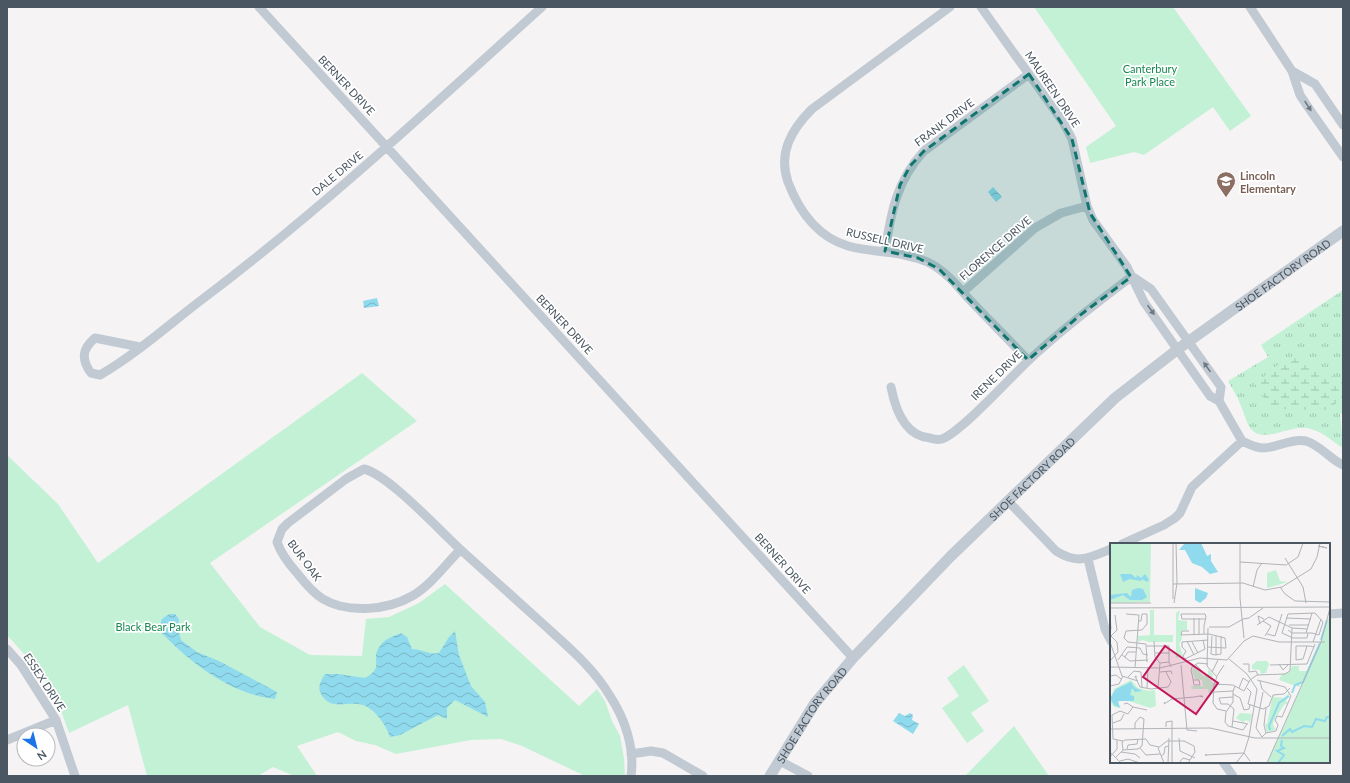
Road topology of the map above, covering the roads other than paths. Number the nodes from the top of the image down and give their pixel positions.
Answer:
1 (259, 7) edge
2 (542, 7) edge
3 (950, 7) edge
4 (981, 7) edge
5 (1250, 7) edge
6 (1292, 71) junction
7 (1029, 74) junction
8 (1343, 125) edge
9 (388, 146) junction
10 (1343, 157) edge
11 (1087, 206) junction
12 (1343, 231) edge
13 (885, 251) junction
14 (1131, 277) junction
15 (963, 292) junction
16 (1189, 341) junction
17 (140, 347) junction
18 (1178, 349) junction
19 (1028, 360) junction
20 (891, 387) dead end
21 (1219, 401) junction
22 (1242, 441) junction
23 (1343, 465) edge
24 (1008, 502) junction
25 (1124, 543) edge
26 (1110, 549) edge
27 (460, 550) junction
28 (1088, 559) junction
29 (1343, 613) edge
30 (1330, 614) edge
31 (1110, 639) edge
32 (7, 649) edge
33 (853, 658) junction
34 (56, 720) junction
35 (7, 740) edge
36 (632, 754) junction
37 (780, 761) junction
38 (1224, 763) edge
39 (75, 776) edge
40 (632, 776) edge
41 (702, 776) edge
42 (770, 776) edge
43 (808, 776) edge
44 (1233, 776) edge

1 - 9 street, BERNER DRIVE
2 - 9 street, DALE DRIVE
3 - 13 street, RUSSELL DRIVE
4 - 7 street, MAUREEN DRIVE
5 - 6 street
6 - 8 street
6 -> 10 street
7 - 11 street, MAUREEN DRIVE
7 - 13 street, FRANK DRIVE
9 - 17 street, DALE DRIVE
9 - 33 street, BERNER DRIVE
11 - 14 street, MAUREEN DRIVE
11 - 15 street, FLORENCE DRIVE
12 - 16 street, SHOE FACTORY ROAD
13 - 15 street, RUSSELL DRIVE
14 - 16 street, MAUREEN DRIVE
14 -> 18 street, MAUREEN DRIVE
14 - 19 street, IRENE DRIVE
15 - 19 street, RUSSELL DRIVE
16 - 18 street, SHOE FACTORY ROAD
21 -> 16 street, MAUREEN DRIVE
17 - 17 street, DALE DRIVE
18 - 21 street, MAUREEN DRIVE
18 - 24 street, SHOE FACTORY ROAD
19 - 20 street, IRENE DRIVE
21 - 22 street, MAUREEN DRIVE
22 - 23 street
22 - 25 street
24 - 28 street
24 - 33 street, SHOE FACTORY ROAD
26 - 28 street
27 - 27 street, BUR OAK
27 - 36 street, BUR OAK
28 - 31 street
29 - 30 street
32 - 34 street, ESSEX DRIVE
33 - 37 street, SHOE FACTORY ROAD
34 - 35 street
34 - 39 street, ESSEX DRIVE
36 - 40 street, BUR OAK
36 - 41 street
37 - 42 street, SHOE FACTORY ROAD
37 - 43 street
38 - 44 street

